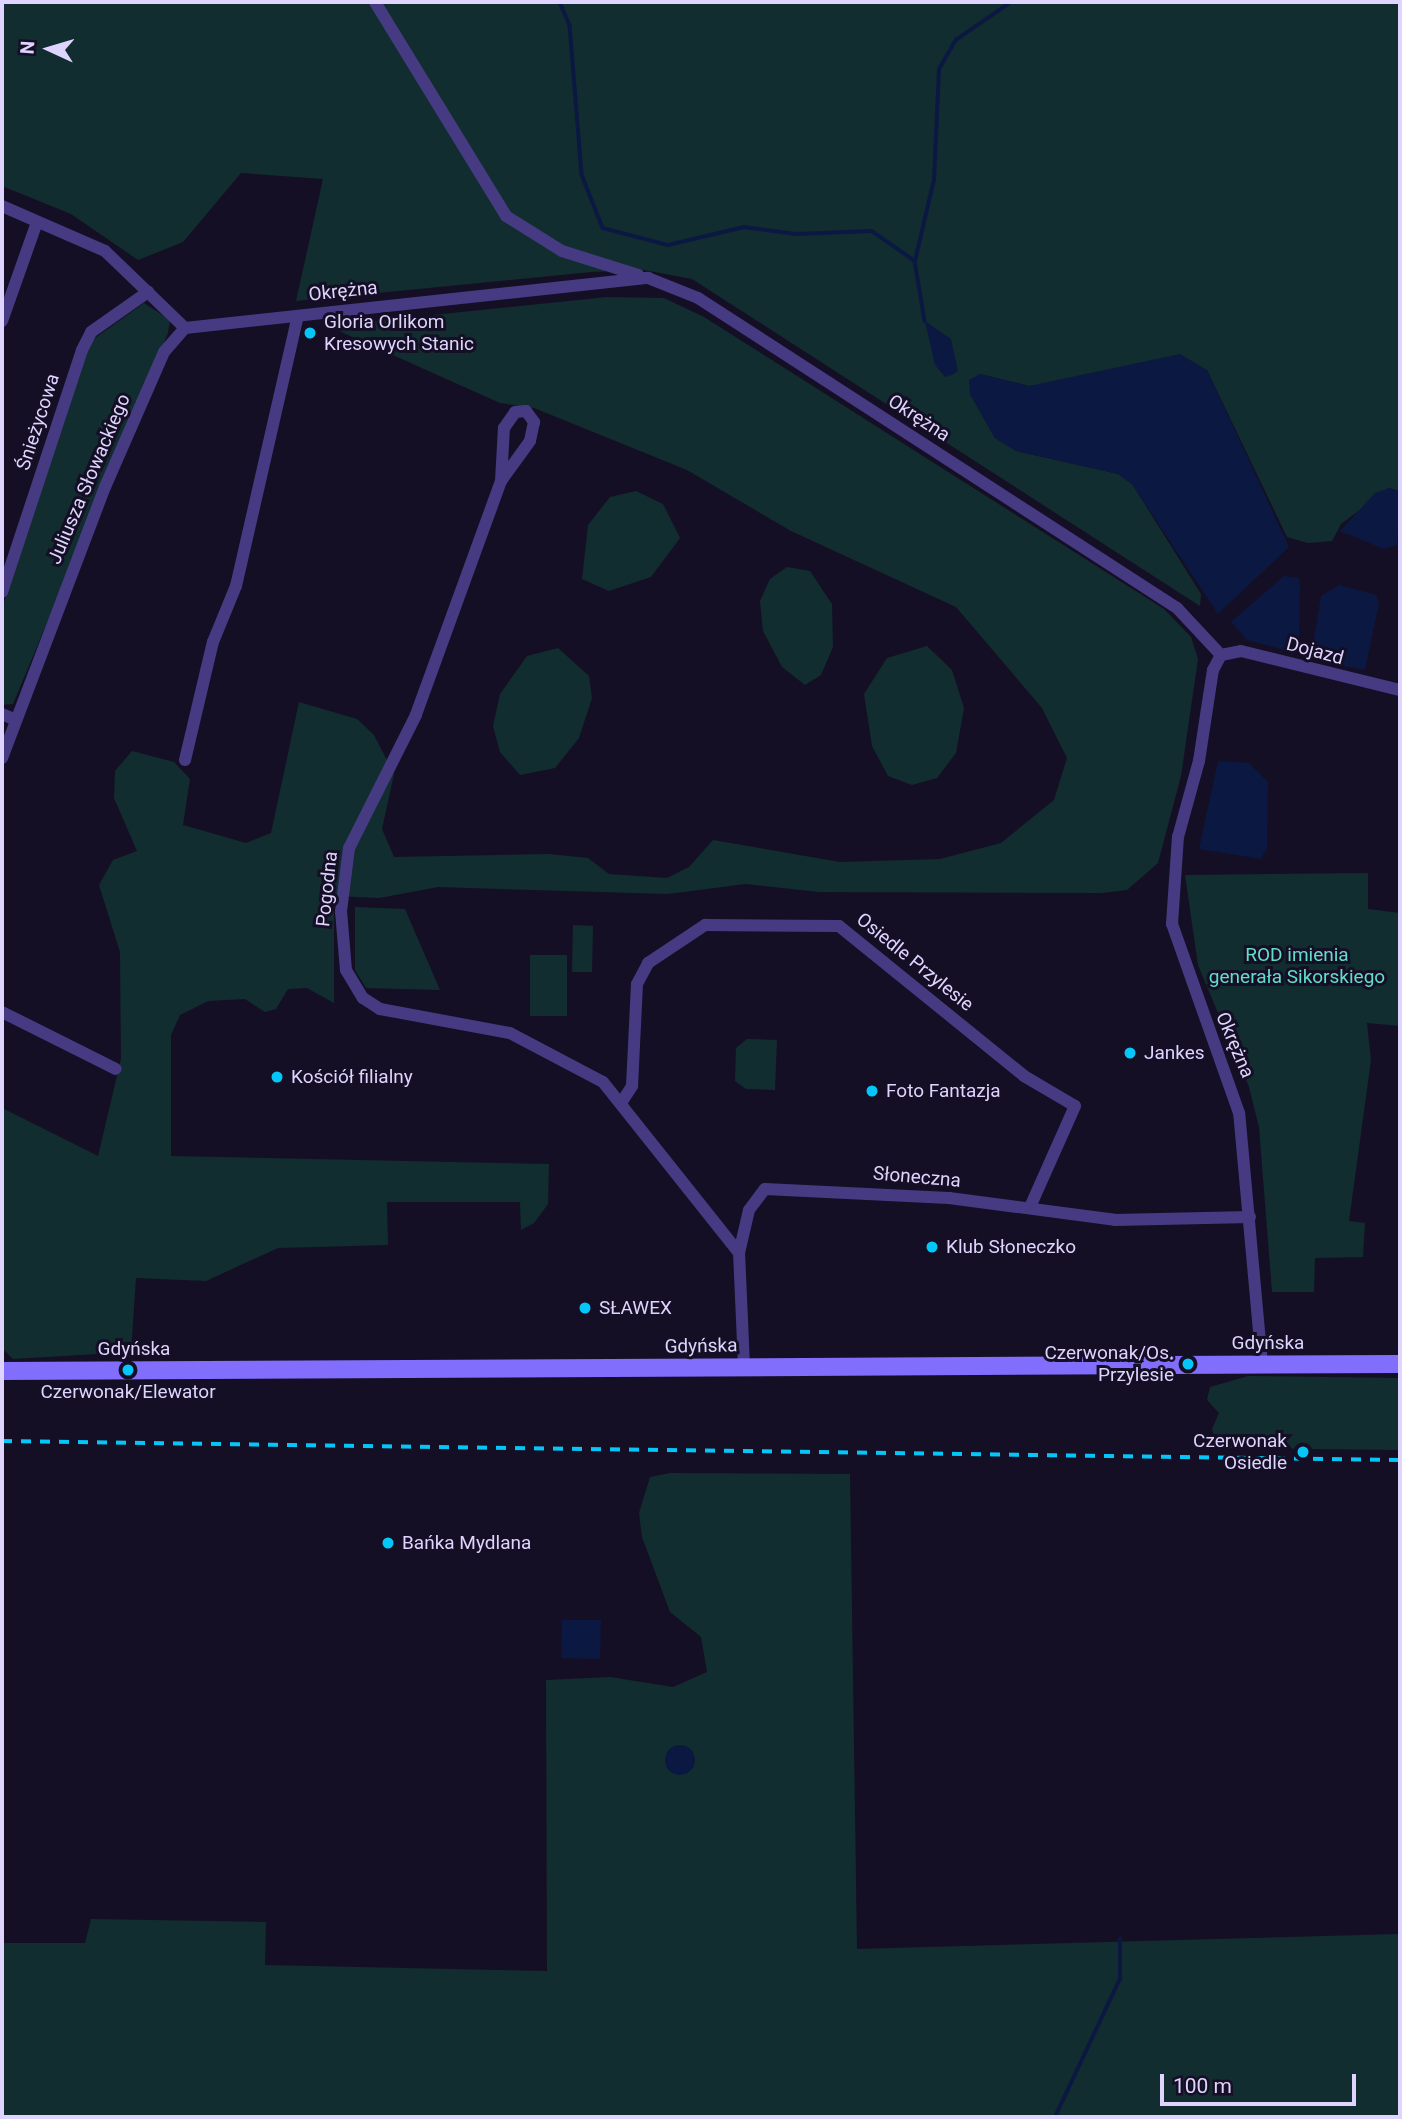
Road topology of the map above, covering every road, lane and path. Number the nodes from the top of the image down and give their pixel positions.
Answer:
1 (375, 2) edge
2 (2, 206) edge
3 (37, 222) junction
4 (648, 278) junction
5 (148, 292) junction
6 (298, 316) junction
7 (2, 321) edge
8 (185, 328) junction
9 (500, 481) junction
10 (2, 592) edge
11 (1222, 655) junction
12 (1400, 690) edge
13 (2, 715) edge
14 (16, 720) junction
15 (2, 758) edge
16 (185, 760) dead end
17 (2, 1012) edge
18 (116, 1069) dead end
19 (623, 1100) junction
20 (1030, 1207) junction
21 (1250, 1217) junction
22 (739, 1253) junction
23 (1262, 1364) junction
24 (1400, 1364) edge
25 (744, 1366) junction
26 (2, 1371) edge

1 - 4 street
2 - 3 street
3 - 5 street
3 - 7 street
4 - 6 street, Okrężna
4 - 11 street, Okrężna
5 - 8 street
5 - 10 street, Śnieżycowa
6 - 8 street
6 - 16 street, Okrężna
8 - 14 street, Juliusza Słowackiego
9 - 9 street, Pogodna
9 - 19 street, Pogodna
11 - 12 street, Dojazd
11 - 21 street, Okrężna
13 - 14 street
14 - 15 street, Juliusza Słowackiego
17 - 18 street
19 - 20 street, Osiedle Przylesie
19 - 22 street
20 - 21 street, Słoneczna
20 - 22 street, Słoneczna
21 - 23 street, Okrężna
22 - 25 street, Słoneczna
23 - 24 main road, Gdyńska
23 - 25 main road, Gdyńska
25 - 26 main road, Gdyńska

